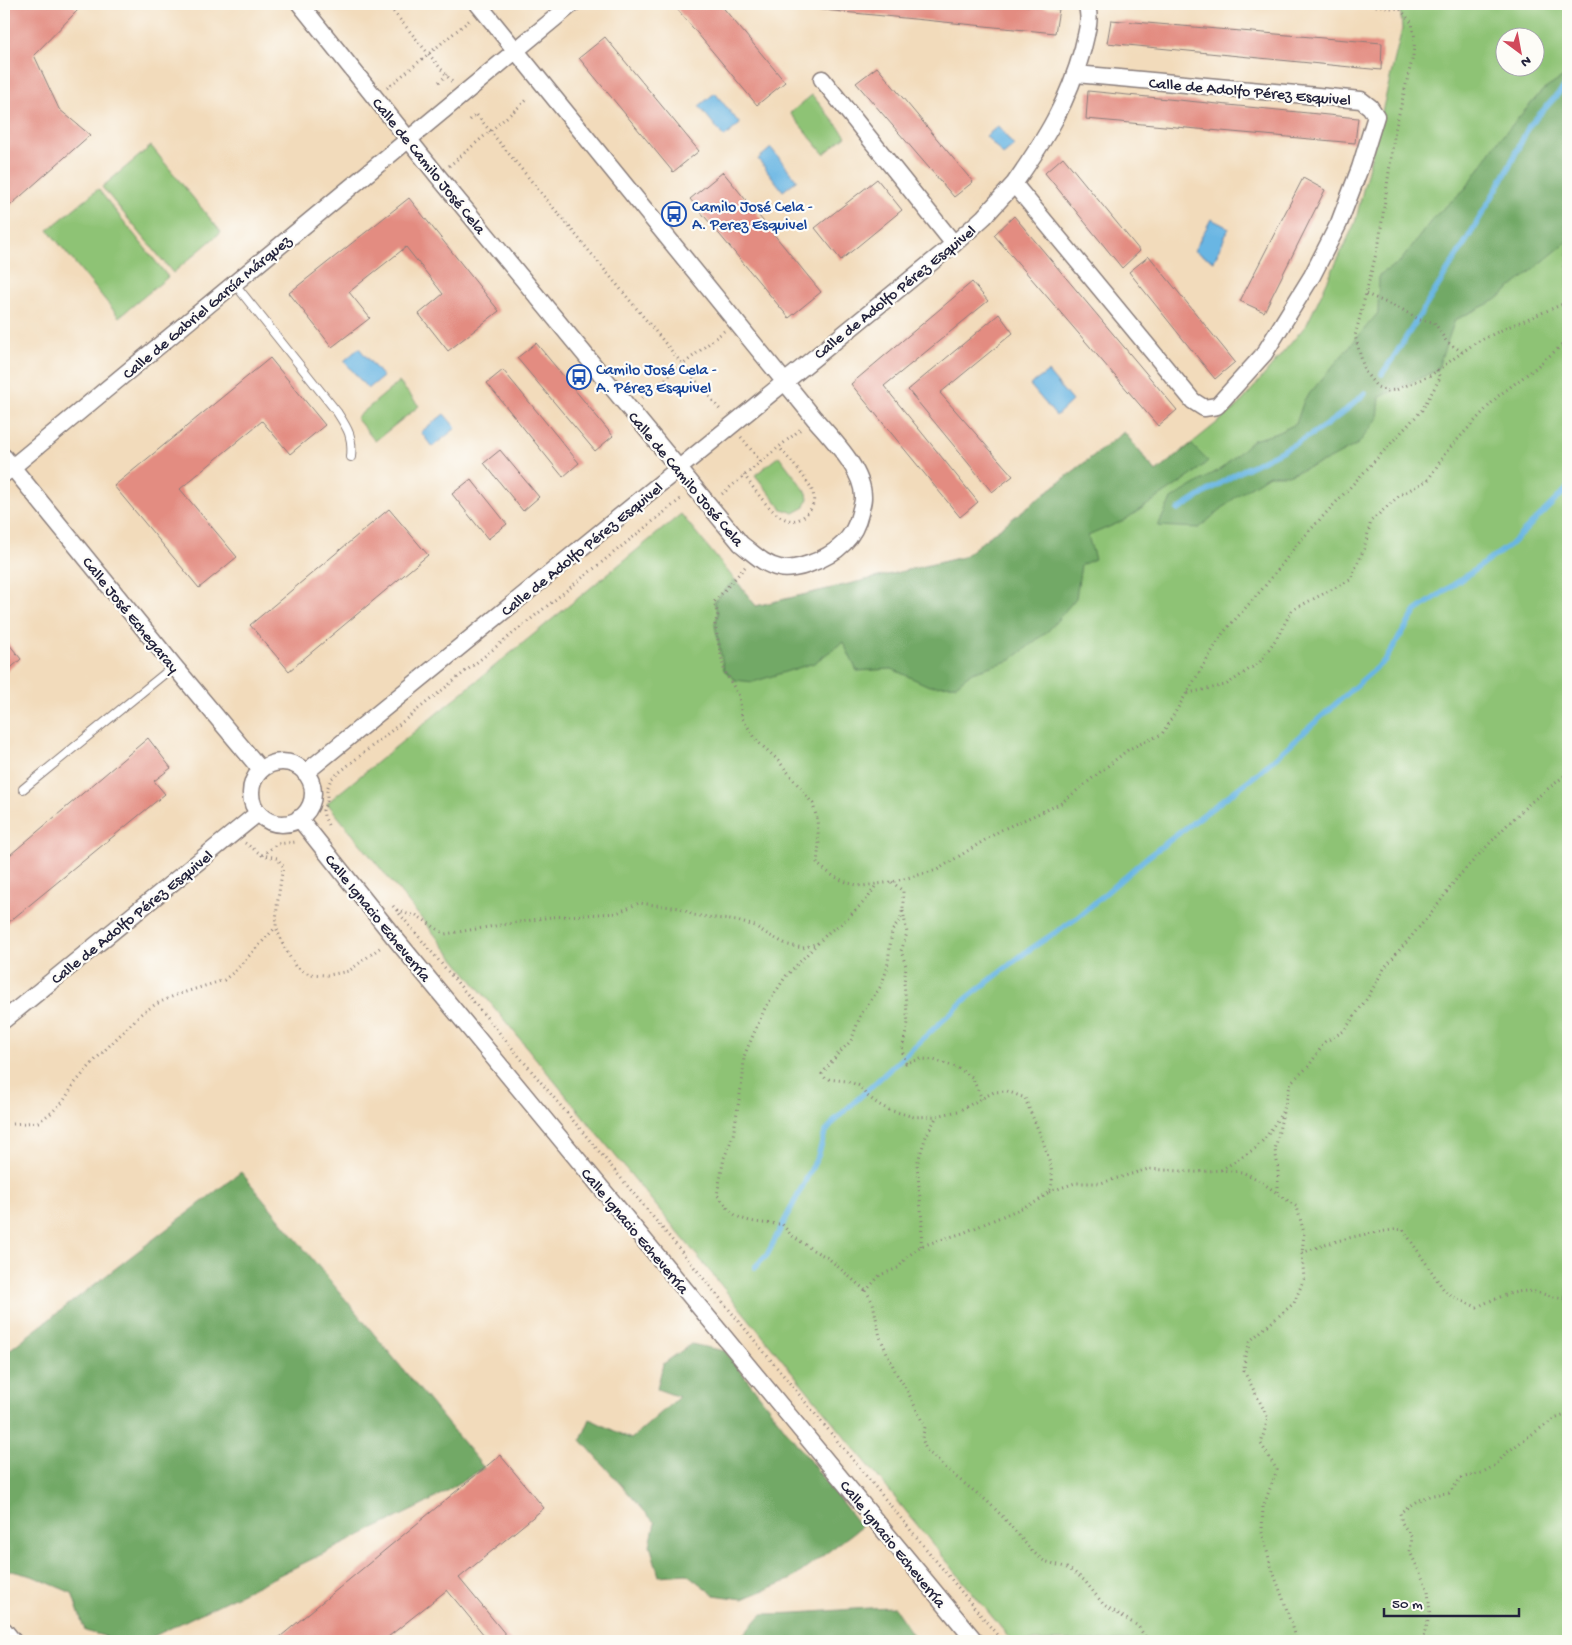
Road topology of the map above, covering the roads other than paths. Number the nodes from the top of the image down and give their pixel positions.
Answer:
1 (300, 4) edge
2 (572, 4) edge
3 (1086, 4) edge
4 (480, 7) edge
5 (516, 50) junction
6 (1076, 74) junction
7 (822, 79) dead end
8 (408, 139) junction
9 (1014, 184) junction
10 (954, 244) junction
11 (234, 283) junction
12 (785, 381) junction
13 (350, 457) dead end
14 (6, 466) edge
15 (678, 468) junction
16 (174, 666) junction
17 (261, 770) junction
18 (305, 773) junction
19 (23, 789) dead end
20 (258, 813) junction
21 (300, 818) junction
22 (4, 1020) edge
23 (4, 1630) edge
24 (13, 1641) edge
25 (975, 1641) edge

1 - 8 street, Calle de Camilo José Cela
2 - 5 street, Calle de Gabriel García Márquez
3 - 6 street, Calle de Adolfo Pérez Esquivel
4 - 5 street, Calle de Camilo José Cela
5 - 8 street, Calle de Gabriel García Márquez
5 - 12 street, Calle de Camilo José Cela
6 - 9 street, Calle de Adolfo Pérez Esquivel
6 - 9 street, Calle de Adolfo Pérez Esquivel
7 - 10 street
8 - 11 street, Calle de Gabriel García Márquez
8 - 15 street, Calle de Camilo José Cela
9 - 10 street, Calle de Adolfo Pérez Esquivel
10 - 12 street, Calle de Adolfo Pérez Esquivel
11 - 13 lane
11 - 14 street, Calle de Gabriel García Márquez
12 - 15 street, Calle de Adolfo Pérez Esquivel
12 - 15 street, Calle de Camilo José Cela
14 - 16 street, Calle José Echegaray
15 - 18 street, Calle de Adolfo Pérez Esquivel
16 - 17 street, Calle José Echegaray
16 - 19 lane
17 - 18 street
17 - 20 street
18 - 21 street
20 - 21 street
20 - 22 street, Calle de Adolfo Pérez Esquivel
21 - 25 street, Calle Ignacio Echeverría
23 - 24 street

